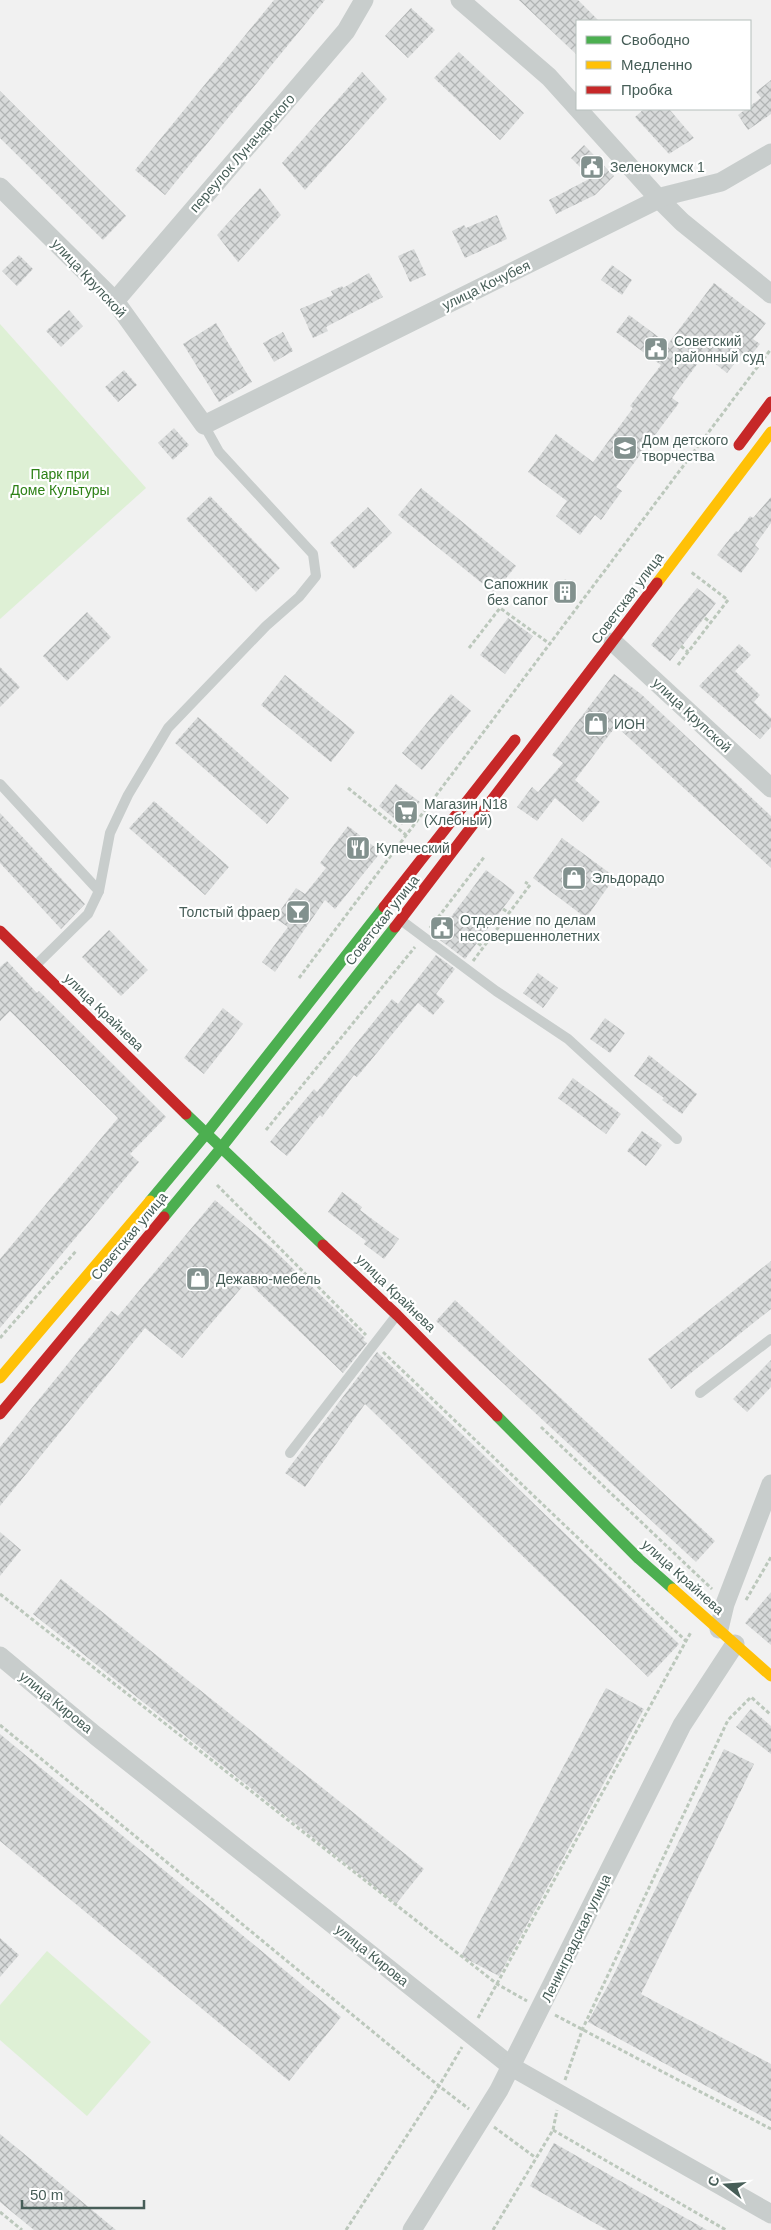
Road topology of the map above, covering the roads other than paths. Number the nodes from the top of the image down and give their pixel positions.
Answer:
1 (364, 0) edge
2 (460, 0) edge
3 (576, 108) edge
4 (578, 110) edge
5 (771, 153) edge
6 (0, 187) edge
7 (659, 199) junction
8 (771, 294) edge
9 (115, 301) junction
10 (771, 402) edge
11 (204, 425) junction
12 (771, 432) edge
13 (730, 457) dead end
14 (612, 642) junction
15 (522, 730) dead end
16 (0, 784) edge
17 (771, 788) edge
18 (99, 891) junction
19 (401, 920) junction
20 (0, 931) edge
21 (35, 966) junction
22 (206, 1134) junction
23 (677, 1139) dead end
24 (221, 1148) junction
25 (397, 1315) junction
26 (771, 1339) edge
27 (0, 1378) edge
28 (700, 1393) dead end
29 (0, 1414) edge
30 (290, 1453) dead end
31 (771, 1484) edge
32 (719, 1629) junction
33 (731, 1650) junction
34 (0, 1656) edge
35 (771, 1676) edge
36 (512, 2067) junction
37 (771, 2214) edge
38 (412, 2230) edge

1 - 9 street, переулок Луначарского
2 - 3 street
4 - 7 street
5 - 7 street, улица Кочубея
6 - 9 street, улица Крупской
7 - 8 street
7 - 11 street, улица Кочубея
9 - 11 street, улица Крупской
10 - 13 street
11 - 18 lane
12 - 14 street, Советская улица
14 - 17 street, улица Крупской
14 - 19 street, Советская улица
15 - 22 street, Советская улица
16 - 18 lane
18 - 21 lane
19 - 23 lane
19 - 24 street, Советская улица
20 - 21 street, улица Крайнева
21 - 22 street, улица Крайнева
22 - 24 street, улица Крайнева
22 - 27 street, Советская улица
24 - 25 street, улица Крайнева
24 - 29 street, Советская улица
25 - 30 lane
25 - 32 street, улица Крайнева
26 - 28 lane
31 - 32 street
32 - 33 street, улица Крайнева
33 - 35 street, улица Крайнева
33 - 36 street, Ленинградская улица
34 - 36 street, улица Кирова
36 - 37 street, улица Кирова
36 - 38 street, Ленинградская улица

